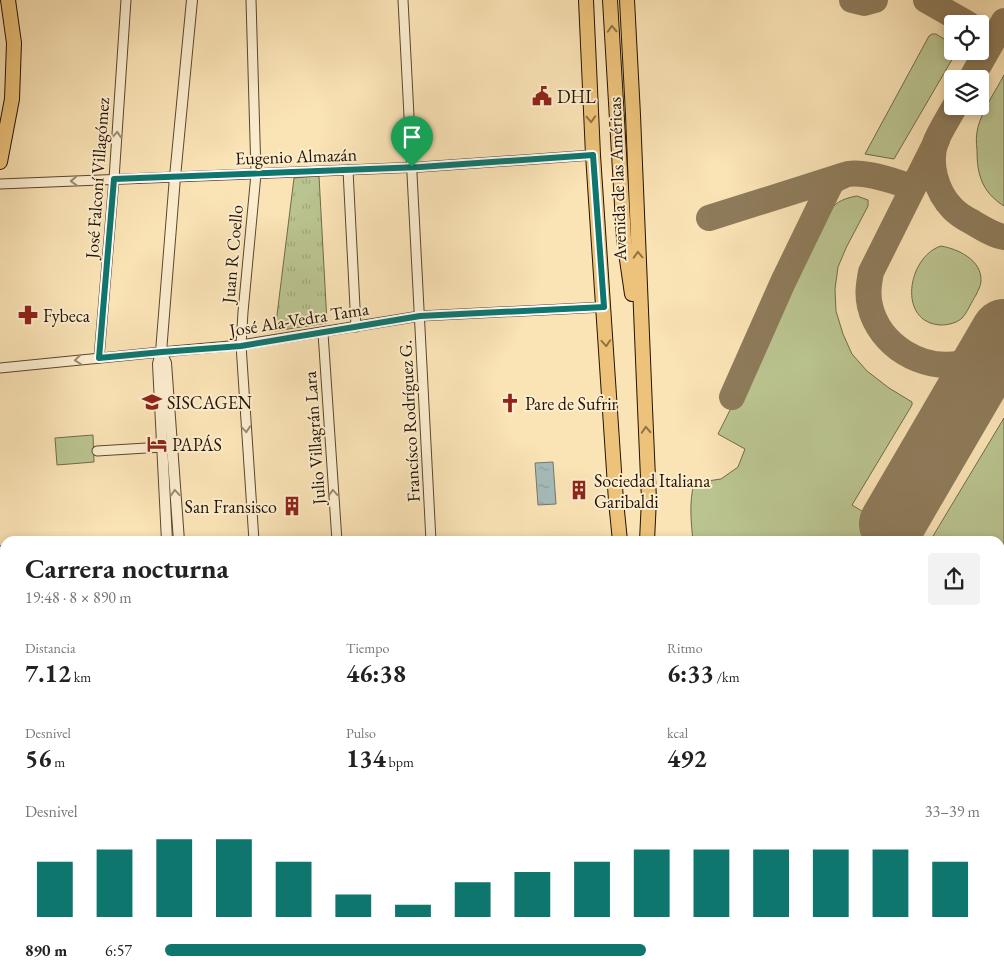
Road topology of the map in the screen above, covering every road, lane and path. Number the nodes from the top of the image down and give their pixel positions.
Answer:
1 (8, 0) edge
2 (126, 0) edge
3 (192, 0) edge
4 (251, 0) edge
5 (404, 0) edge
6 (586, 0) edge
7 (610, 0) edge
8 (627, 0) edge
9 (628, 29) junction
10 (615, 79) junction
11 (593, 155) junction
12 (0, 162) edge
13 (412, 167) junction
14 (348, 170) junction
15 (256, 174) junction
16 (175, 177) junction
17 (114, 179) junction
18 (0, 184) edge
19 (604, 307) junction
20 (420, 316) junction
21 (356, 327) junction
22 (323, 332) junction
23 (241, 346) junction
24 (162, 352) junction
25 (642, 356) junction
26 (99, 358) junction
27 (0, 368) edge
28 (163, 447) junction
29 (98, 451) dead end
30 (649, 499) junction
31 (616, 501) junction
32 (167, 536) edge
33 (179, 536) edge
34 (254, 536) edge
35 (336, 536) edge
36 (430, 536) edge
37 (615, 536) edge
38 (620, 536) edge
39 (647, 536) edge
40 (653, 536) edge

1 - 12 main road
17 -> 2 street, José Falconí Villagómez
3 - 16 street
4 - 15 street, Juan R Coello
5 - 13 street, Francísco Rodríguez G.
6 -> 11 main road, Avenida de las Américas
10 -> 7 main road, Avenida de las Américas
8 - 9 main road, Avenida de las Américas
9 - 10 main road
25 -> 9 main road, Avenida de las Américas
10 - 25 main road, Avenida de las Américas
11 - 13 street, Eugenio Almazán
11 - 19 main road, Avenida de las Américas
13 - 14 street, Eugenio Almazán
13 - 20 street, Francísco Rodríguez G.
14 - 15 street, Eugenio Almazán
14 - 21 street
15 - 16 street, Eugenio Almazán
15 - 23 street, Juan R Coello
16 - 17 street, Eugenio Almazán
16 - 24 street
17 -> 18 street, Eugenio Almazán
17 - 26 street, José Falconí Villagómez
19 - 20 street, José Ala-Vedra Tama
19 -> 31 main road, Avenida de las Américas
20 - 21 street, José Ala-Vedra Tama
20 - 36 street, Francísco Rodríguez G.
21 - 22 street, José Ala-Vedra Tama
22 - 23 street, José Ala-Vedra Tama
35 -> 22 street, Julio Villagrán Lara
23 - 24 street, José Ala-Vedra Tama
23 -> 34 street, Juan R Coello
24 - 26 street, José Ala-Vedra Tama
24 - 28 street
33 -> 24 street
30 -> 25 main road, Avenida de las Américas
26 -> 27 street, José Ala-Vedra Tama
28 - 29 street
28 - 32 street
30 - 39 main road, Avenida de las Américas
30 - 40 main road
31 - 37 main road
31 - 38 main road, Avenida de las Américas

